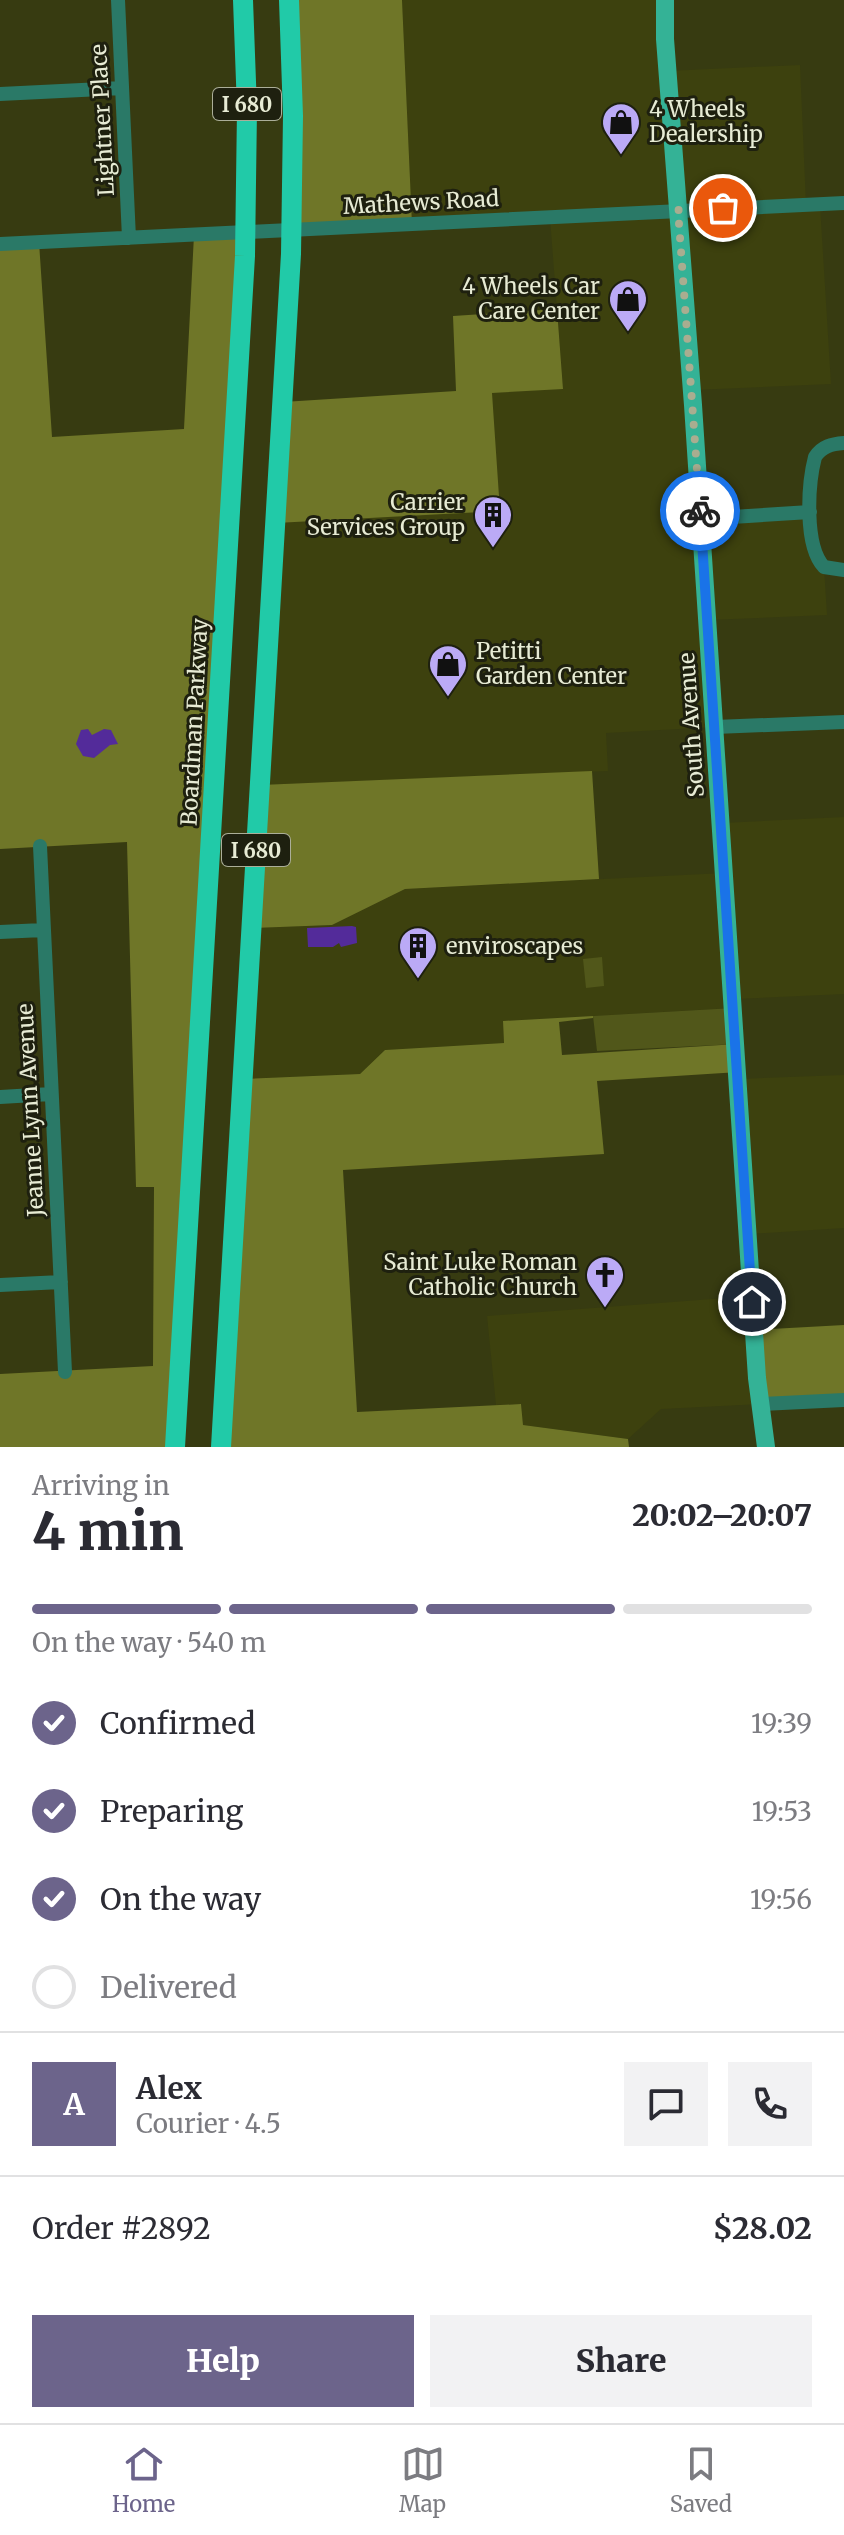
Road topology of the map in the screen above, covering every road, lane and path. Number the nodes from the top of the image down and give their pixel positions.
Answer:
1 (118, 0) edge
2 (243, 0) edge
3 (289, 0) edge
4 (665, 0) edge
5 (122, 88) junction
6 (0, 94) edge
7 (844, 203) edge
8 (678, 210) junction
9 (129, 238) junction
10 (0, 244) edge
11 (844, 443) edge
12 (810, 512) junction
13 (701, 519) junction
14 (844, 570) edge
15 (844, 722) edge
16 (715, 727) junction
17 (40, 846) dead end
18 (43, 930) junction
19 (0, 932) edge
20 (51, 1094) junction
21 (0, 1097) edge
22 (61, 1282) junction
23 (0, 1285) edge
24 (65, 1372) dead end
25 (844, 1400) edge
26 (761, 1404) junction
27 (175, 1447) edge
28 (221, 1447) edge
29 (766, 1447) edge

1 - 5 street, Lightner Place
2 - 27 highway, Boardman Parkway / I 680
3 - 28 highway, I 680
4 - 8 main road, South Avenue
5 - 6 street
5 - 9 street, Lightner Place
7 - 8 street, Mathews Road
8 - 9 street, Mathews Road
8 - 13 main road, South Avenue
9 - 10 street, Mathews Road
11 - 12 street
12 - 13 street
12 - 14 street
13 - 16 main road, South Avenue
15 - 16 street
16 - 26 main road, South Avenue
17 - 18 street, Jeanne Lynn Avenue
18 - 19 street
18 - 20 street, Jeanne Lynn Avenue
20 - 21 street
20 - 22 street, Jeanne Lynn Avenue
22 - 23 street
22 - 24 street, Jeanne Lynn Avenue
25 - 26 street
26 - 29 main road, South Avenue

